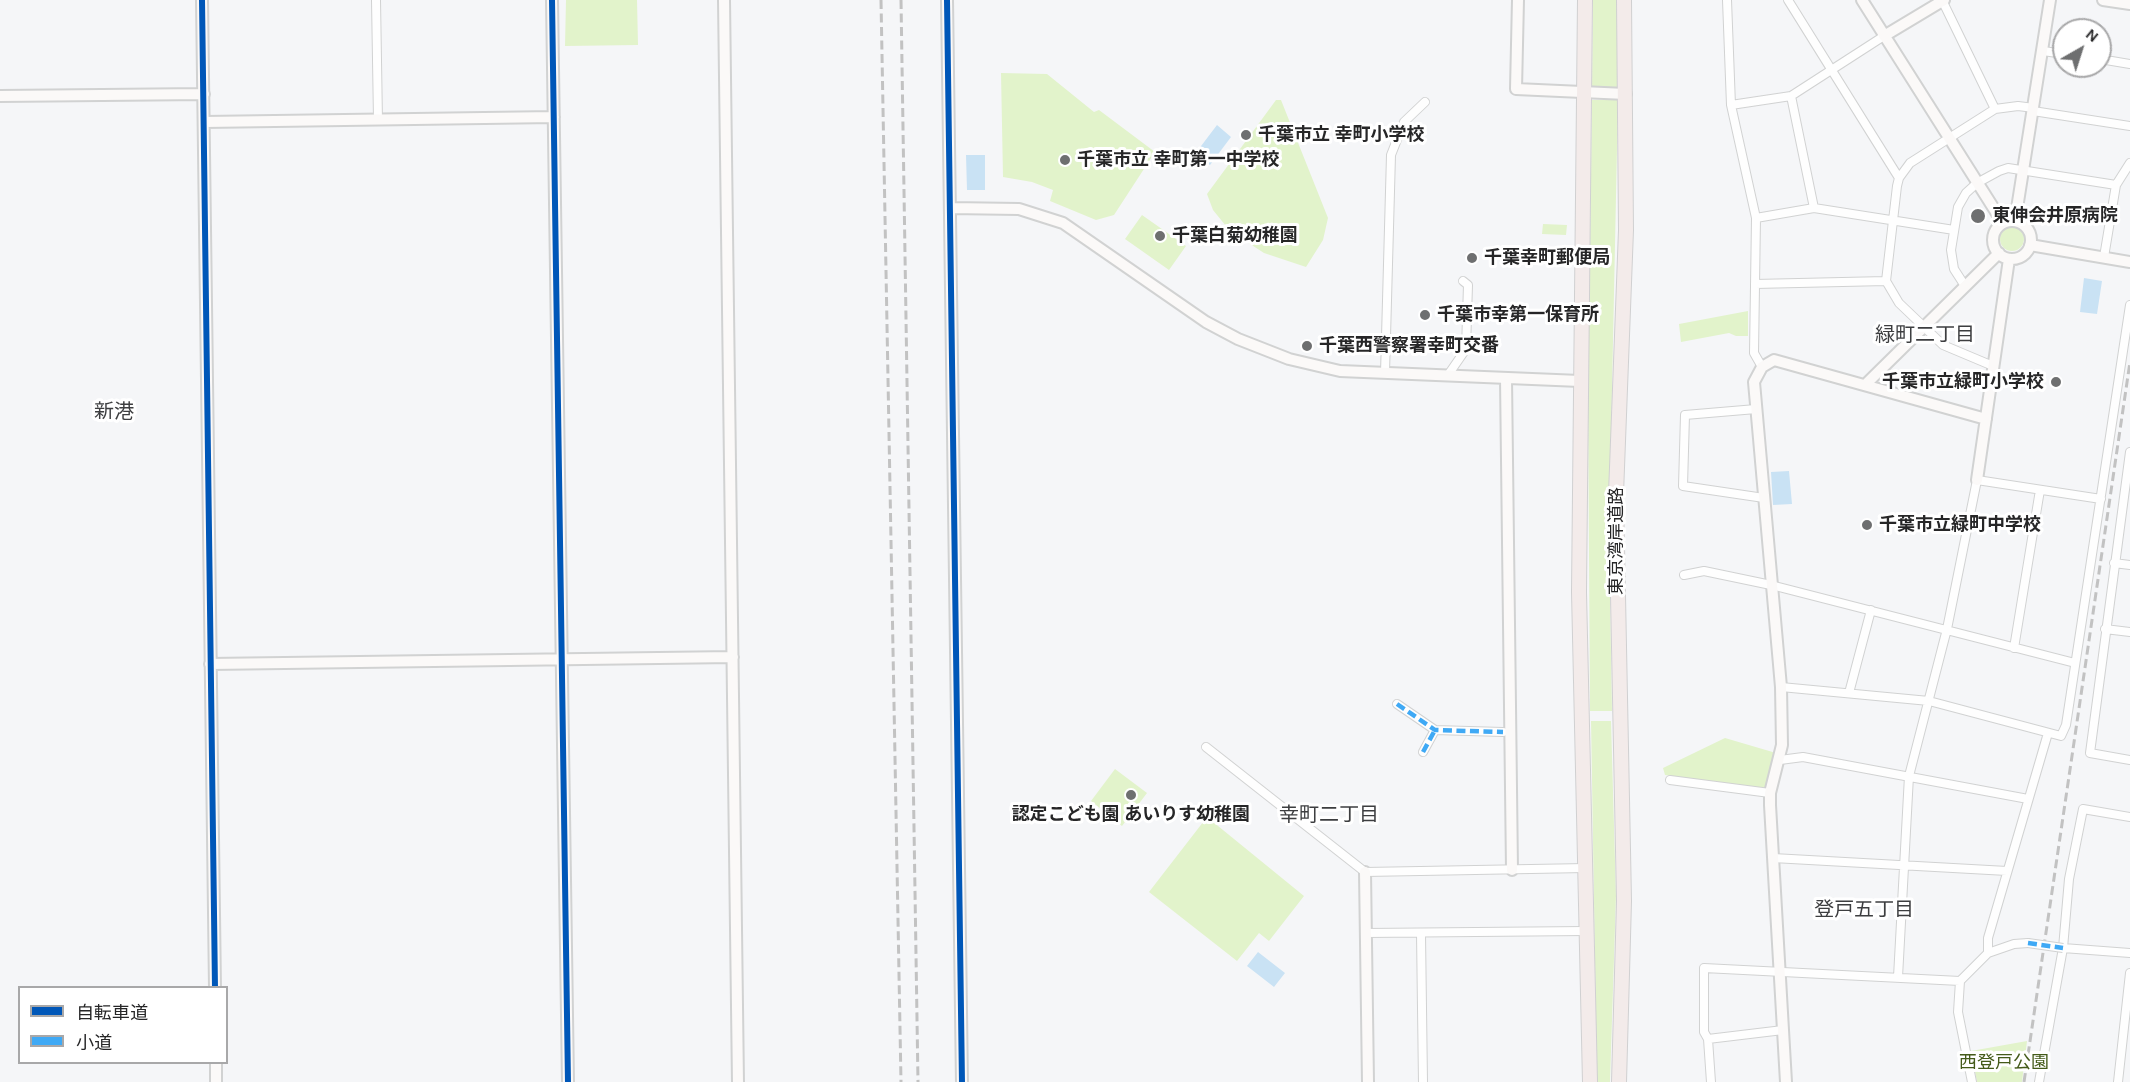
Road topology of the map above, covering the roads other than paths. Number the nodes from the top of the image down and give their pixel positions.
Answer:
1 (202, 0) edge
2 (376, 0) edge
3 (552, 0) edge
4 (724, 0) edge
5 (947, 0) edge
6 (1518, 0) edge
7 (1585, 0) edge
8 (1624, 0) edge
9 (1727, 0) edge
10 (1788, 0) edge
11 (1862, 0) edge
12 (1943, 0) edge
13 (2050, 0) edge
14 (2103, 0) edge
15 (2130, 4) edge
16 (1884, 36) junction
17 (2043, 51) junction
18 (2052, 52) edge
19 (2112, 61) edge
20 (2130, 64) edge
21 (1832, 70) junction
22 (1584, 93) junction
23 (1626, 93) junction
24 (204, 94) junction
25 (0, 96) edge
26 (1791, 96) junction
27 (1425, 102) dead end
28 (1731, 105) junction
29 (1995, 109) junction
30 (2033, 109) junction
31 (554, 117) junction
32 (378, 120) junction
33 (205, 122) junction
34 (2130, 126) edge
35 (1948, 138) junction
36 (2130, 163) edge
37 (2024, 170) junction
38 (1899, 178) junction
39 (1977, 183) junction
40 (2116, 185) junction
41 (950, 208) junction
42 (1814, 208) junction
43 (1756, 218) junction
44 (1893, 220) junction
45 (2015, 221) junction
46 (2003, 223) junction
47 (1954, 230) junction
48 (2031, 245) junction
49 (1999, 253) junction
50 (2104, 257) junction
51 (2009, 259) junction
52 (2130, 262) edge
53 (1463, 281) dead end
54 (1886, 281) junction
55 (1755, 284) junction
56 (1965, 286) junction
57 (2130, 305) edge
58 (1924, 327) junction
59 (1994, 366) junction
60 (1762, 367) junction
61 (1385, 373) junction
62 (1448, 375) junction
63 (1506, 378) junction
64 (1580, 381) junction
65 (1865, 385) junction
66 (1756, 409) junction
67 (1986, 419) junction
68 (2130, 452) edge
69 (1977, 480) junction
70 (2040, 490) junction
71 (1764, 498) junction
72 (2101, 499) junction
73 (2127, 499) edge
74 (2114, 563) junction
75 (2130, 565) edge
76 (1684, 575) dead end
77 (1771, 585) junction
78 (1871, 610) junction
79 (1947, 629) junction
80 (2105, 629) junction
81 (2130, 632) edge
82 (2014, 648) junction
83 (733, 657) junction
84 (562, 659) junction
85 (2075, 663) junction
86 (210, 664) junction
87 (1781, 687) junction
88 (1849, 693) junction
89 (1929, 701) junction
90 (1397, 704) dead end
91 (1435, 730) junction
92 (1503, 732) dead end
93 (2048, 733) junction
94 (1206, 747) dead end
95 (1423, 752) dead end
96 (1780, 760) junction
97 (2130, 760) edge
98 (1908, 776) junction
99 (1670, 780) dead end
100 (1770, 793) junction
101 (2028, 799) junction
102 (2130, 817) edge
103 (1773, 858) junction
104 (1903, 865) junction
105 (1586, 868) junction
106 (1512, 870) junction
107 (2007, 871) junction
108 (1365, 872) junction
109 (1586, 931) junction
110 (1366, 933) junction
111 (1421, 934) junction
112 (2063, 948) junction
113 (1988, 953) junction
114 (2130, 953) edge
115 (2130, 973) edge
116 (1781, 974) junction
117 (1898, 977) junction
118 (1960, 981) junction
119 (215, 986) edge
120 (1783, 1030) junction
121 (1708, 1038) junction
122 (216, 1064) edge
123 (216, 1082) edge
124 (568, 1082) edge
125 (738, 1082) edge
126 (962, 1082) edge
127 (1368, 1082) edge
128 (1423, 1082) edge
129 (1590, 1082) edge
130 (1619, 1082) edge
131 (1711, 1082) edge
132 (1786, 1082) edge
133 (1971, 1082) edge
134 (2038, 1082) edge
135 (2118, 1082) edge

1 - 24 street
2 - 32 street
3 - 31 street
4 - 83 street
5 - 41 street
6 - 22 street
7 - 22 highway, 東京湾岸道路
8 - 23 highway, 東京湾岸道路
9 - 28 street
10 - 21 street
11 - 16 street
12 - 16 street
12 - 29 street
13 - 17 street
14 - 15 street
16 - 21 street
16 - 35 street
17 - 18 street
17 - 30 street
19 - 20 street
21 - 26 street
21 - 38 street
22 - 23 street
22 - 64 highway, 東京湾岸道路
23 - 130 highway, 東京湾岸道路
24 - 25 street
24 - 33 street
26 - 28 street
26 - 42 street
27 - 61 street
28 - 43 street
29 - 30 street
29 - 35 street
30 - 34 street
30 - 37 street
31 - 32 street
31 - 84 street
32 - 33 street
33 - 86 street
35 - 38 street
35 - 39 street
36 - 40 street
37 - 39 street
37 - 40 street
37 - 45 street
38 - 44 street
39 - 46 street
39 - 47 street
40 - 50 street
41 - 61 street
41 - 126 street
42 - 43 street
42 - 44 street
43 - 55 street
44 - 47 street
44 - 54 street
45 - 46 street
45 - 48 street
46 - 49 street
47 - 56 street
48 - 50 street
48 - 51 street
49 - 51 street
49 - 56 street
50 - 52 street
51 - 59 street
53 - 62 street
54 - 55 street
54 - 58 street
55 - 60 street
56 - 58 street
57 - 72 street
58 - 59 street
58 - 65 street
59 - 67 street
60 - 65 street
60 - 66 street
61 - 62 street
62 - 63 street
63 - 64 street
63 - 106 street
64 - 105 highway, 東京湾岸道路
65 - 67 street
66 - 71 street
66 - 71 street
67 - 69 street
68 - 73 street
69 - 70 street
69 - 79 street
70 - 72 street
70 - 82 street
71 - 77 street
72 - 85 street
73 - 74 street
74 - 75 street
74 - 80 street
76 - 77 street
77 - 78 street
77 - 87 street
78 - 79 street
78 - 88 street
79 - 82 street
79 - 89 street
80 - 81 street
80 - 97 street
82 - 85 street
83 - 84 street
83 - 125 street
84 - 86 street
84 - 124 street
85 - 93 street
86 - 119 street
87 - 88 street
87 - 96 street
88 - 89 street
89 - 93 street
89 - 98 street
90 - 91 street
91 - 92 street
91 - 95 street
93 - 101 street
94 - 108 street
96 - 98 street
96 - 100 street
98 - 101 street
98 - 104 street
99 - 100 street
100 - 103 street
101 - 107 street
102 - 112 street
103 - 104 street
103 - 116 street
104 - 107 street
104 - 117 street
105 - 106 street
105 - 109 highway, 東京湾岸道路
106 - 108 street
107 - 113 street
108 - 110 street
109 - 111 street
109 - 129 highway, 東京湾岸道路
110 - 111 street
110 - 127 street
111 - 128 street
112 - 113 street, bridge
112 - 114 street
112 - 134 street
113 - 118 street
115 - 135 street
116 - 117 street
116 - 120 street
116 - 121 street
117 - 118 street
118 - 133 street
120 - 121 street
120 - 132 street
121 - 131 street
122 - 123 street

